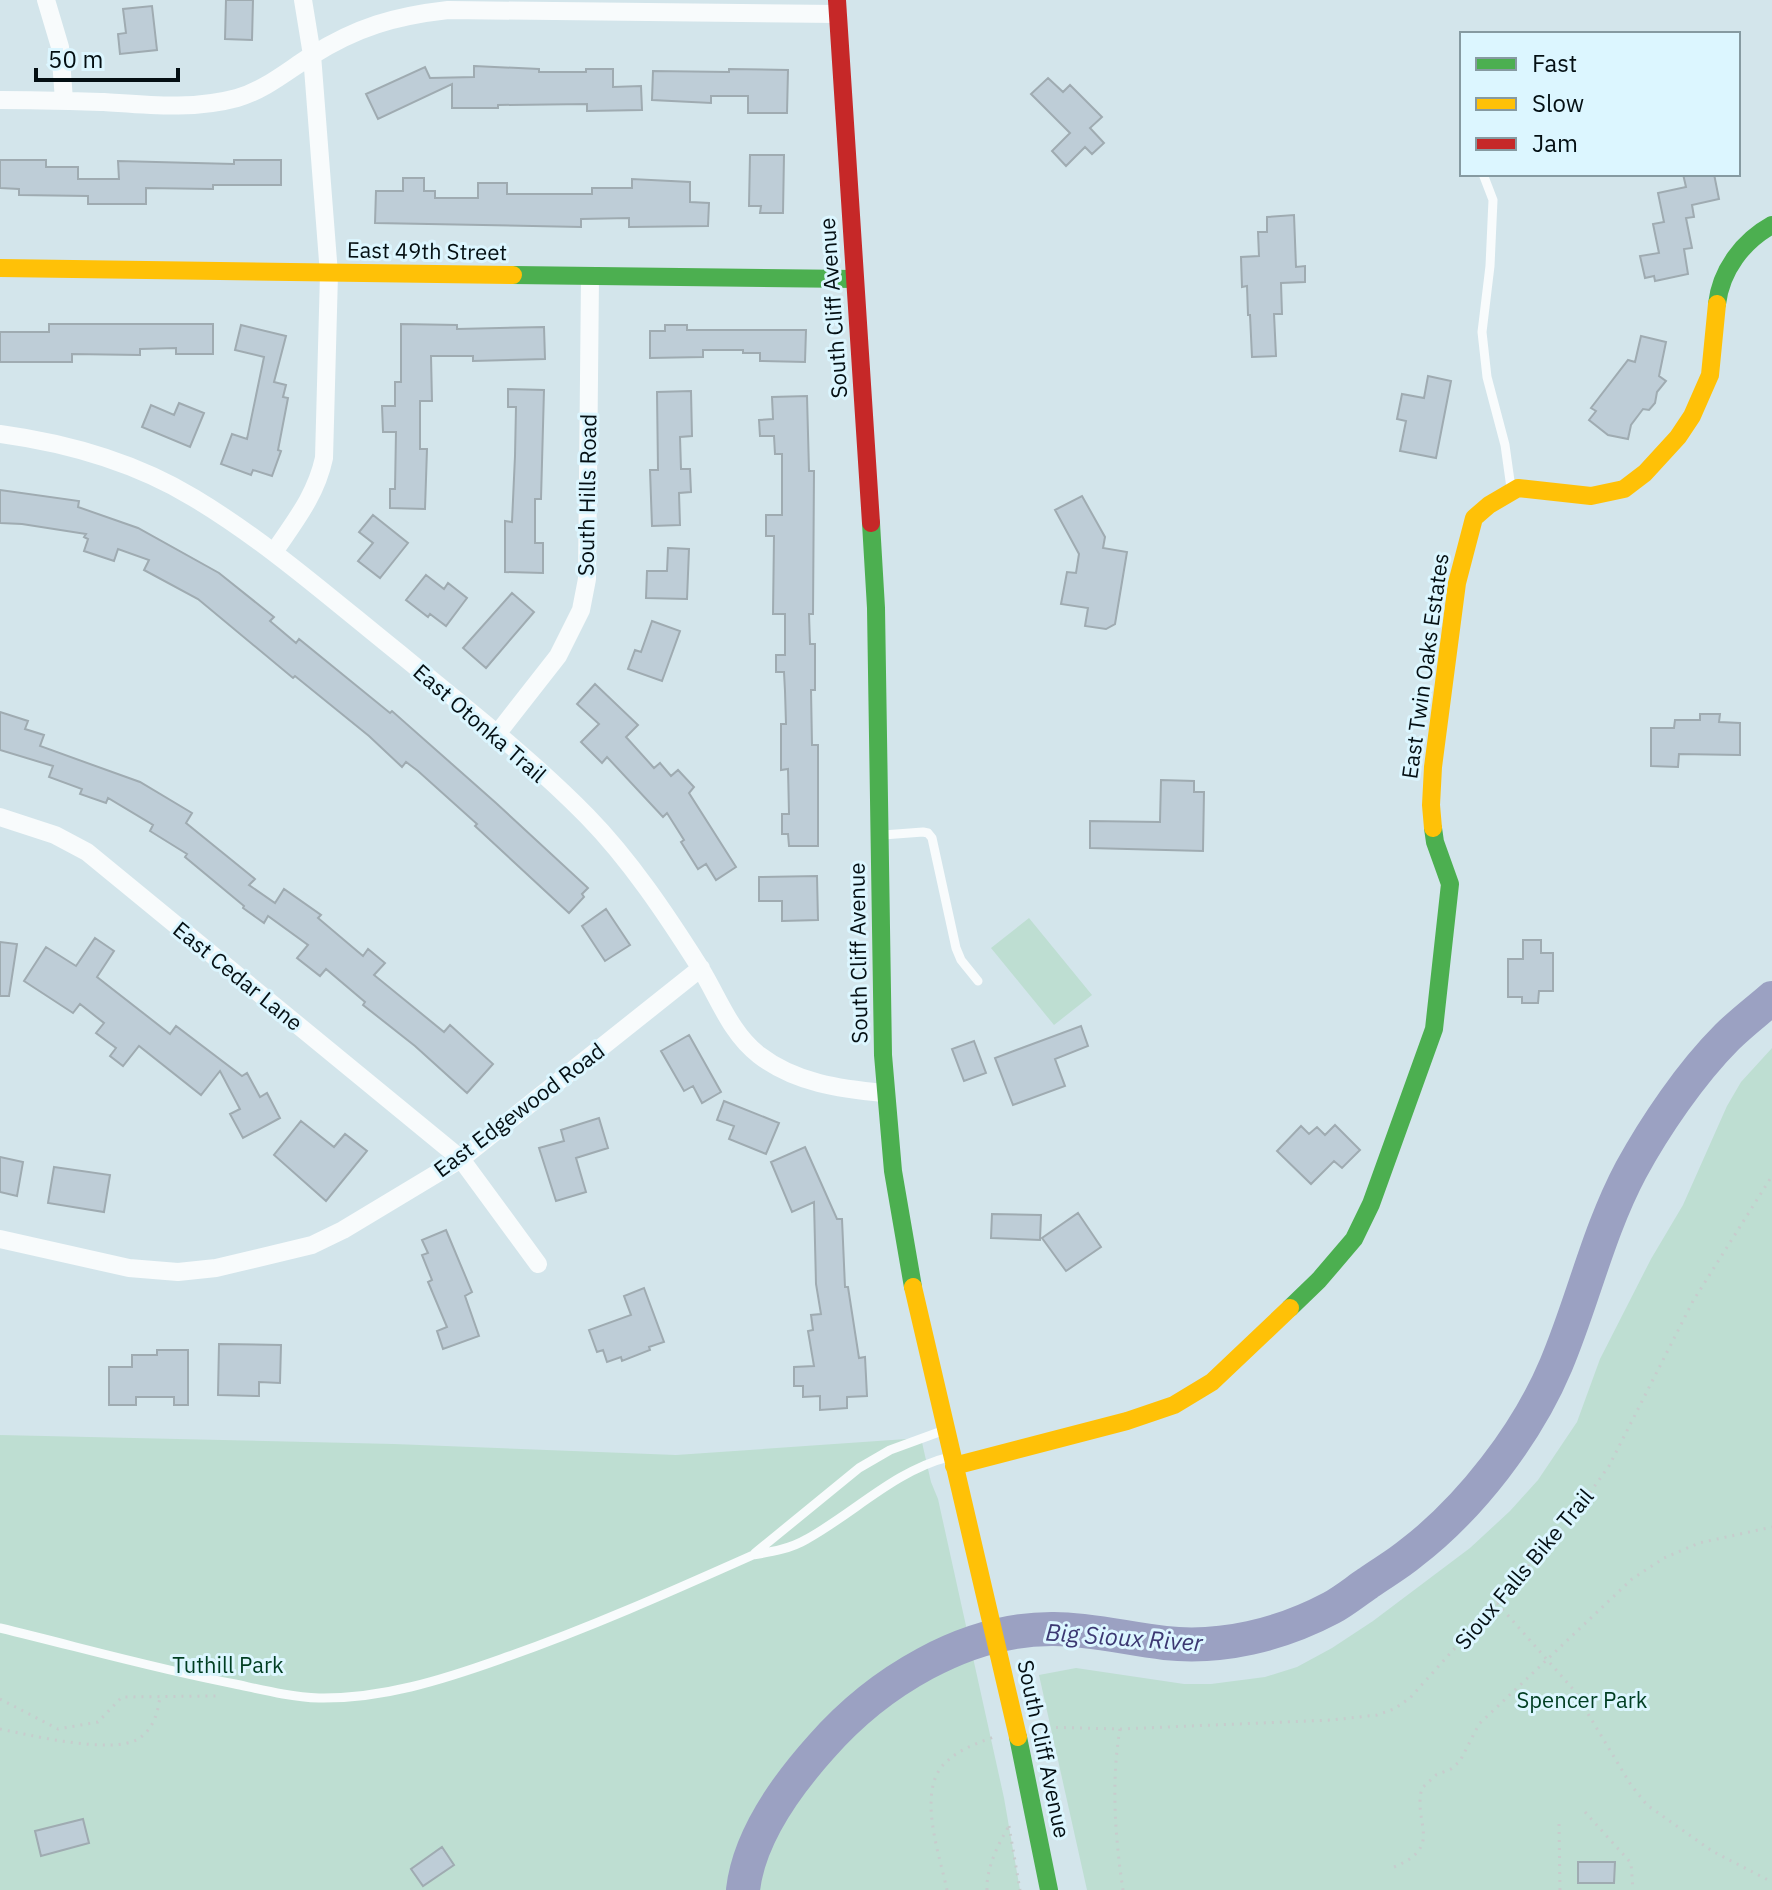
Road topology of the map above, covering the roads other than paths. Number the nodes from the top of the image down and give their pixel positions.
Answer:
1 (46, 0) edge
2 (303, 0) edge
3 (571, 5) edge
4 (838, 7) edge
5 (312, 55) junction
6 (0, 100) edge
7 (64, 100) junction
8 (1484, 176) edge
9 (1772, 225) edge
10 (0, 268) edge
11 (329, 274) junction
12 (590, 277) junction
13 (854, 279) junction
14 (0, 434) edge
15 (1511, 491) junction
16 (274, 552) junction
17 (497, 734) junction
18 (0, 817) edge
19 (881, 836) junction
20 (701, 968) junction
21 (978, 981) dead end
22 (884, 1093) junction
23 (461, 1159) junction
24 (0, 1239) edge
25 (538, 1264) dead end
26 (946, 1430) junction
27 (953, 1461) junction
28 (753, 1555) junction
29 (0, 1628) edge
30 (1049, 1890) edge

1 - 7 street
2 - 5 street
3 - 4 street
3 - 5 street
4 - 13 street, South Cliff Avenue
5 - 7 street
5 - 11 street
6 - 7 street
8 - 15 lane
9 - 15 street
10 - 11 street, East 49th Street
11 - 12 street, East 49th Street
11 - 16 street
12 - 13 street, East 49th Street
12 - 17 street, South Hills Road
13 - 19 street, South Cliff Avenue
14 - 16 street, East Otonka Trail
15 - 27 street, East Twin Oaks Estates
16 - 17 street, East Otonka Trail
17 - 20 street, East Otonka Trail
18 - 23 street, East Cedar Lane
19 - 21 lane
19 - 22 street, South Cliff Avenue
20 - 22 street, East Otonka Trail
20 - 23 street, East Edgewood Road
22 - 26 street, South Cliff Avenue
23 - 24 street, East Edgewood Road
23 - 25 street, East Cedar Lane
26 - 27 street, South Cliff Avenue
26 - 28 lane
27 - 28 lane
27 - 30 street, South Cliff Avenue
28 - 29 lane

